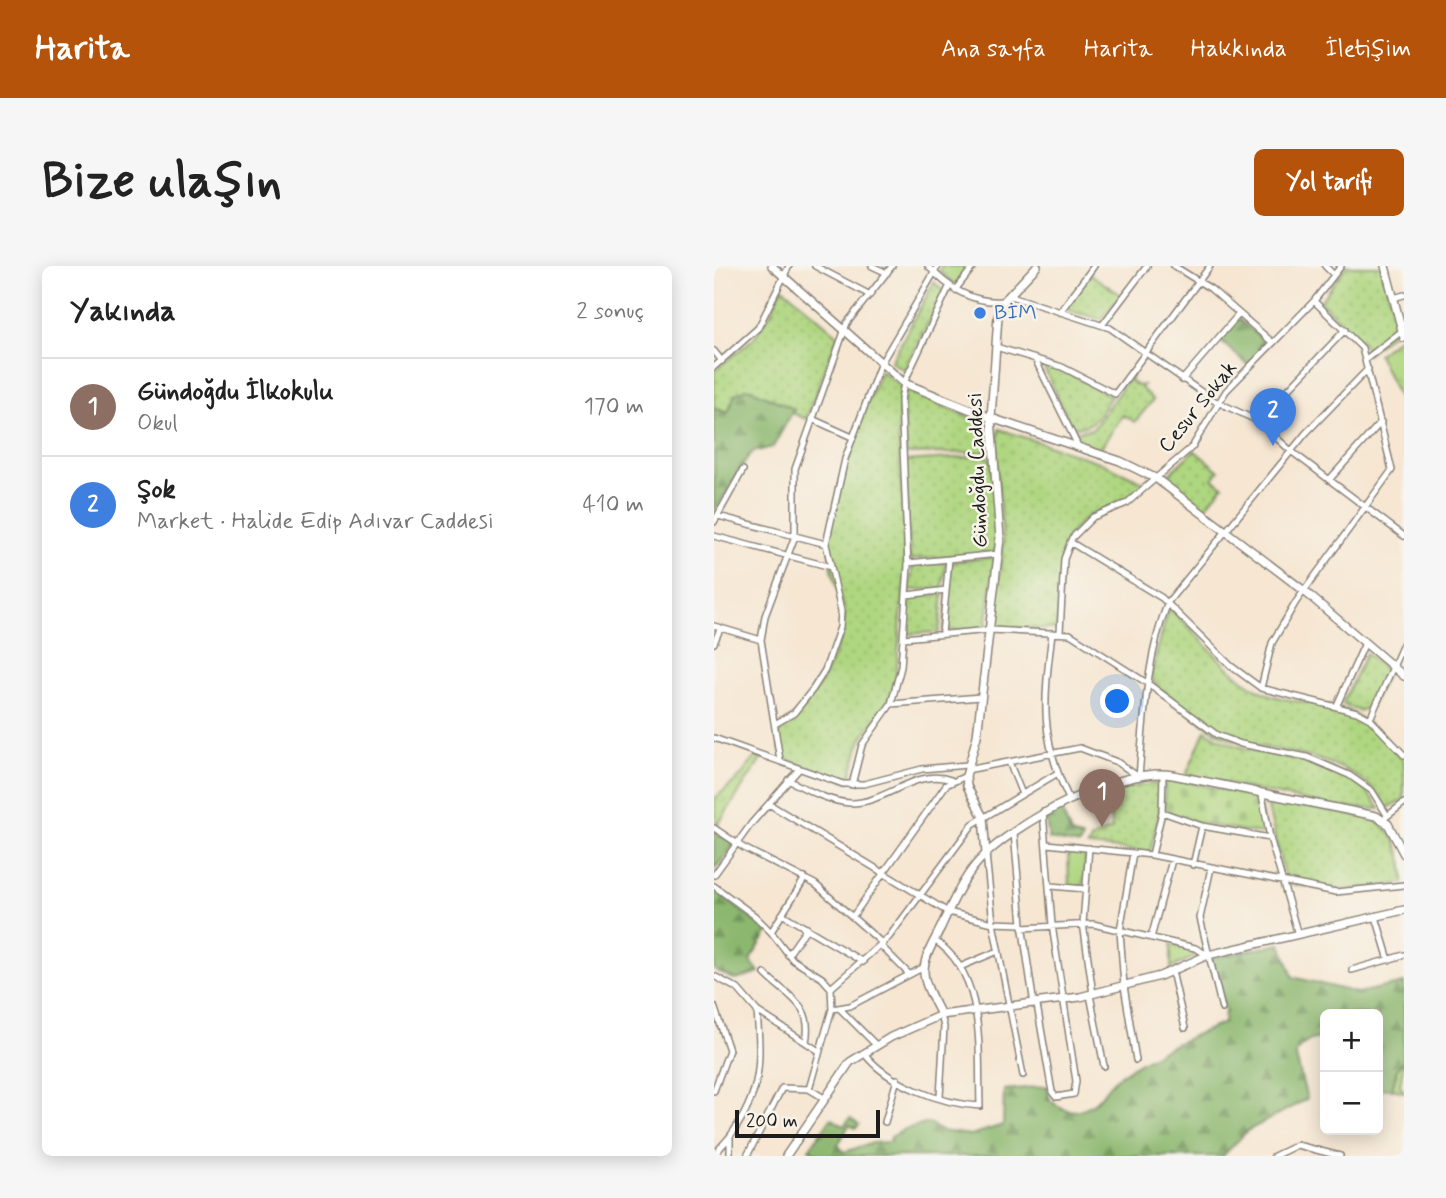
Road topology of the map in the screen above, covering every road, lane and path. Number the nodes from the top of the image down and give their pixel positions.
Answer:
1 (772, 266) edge
2 (789, 266) edge
3 (815, 266) edge
4 (872, 266) edge
5 (892, 266) edge
6 (974, 266) edge
7 (1037, 266) edge
8 (1094, 266) edge
9 (1147, 266) edge
10 (1174, 266) edge
11 (1210, 266) edge
12 (1325, 266) edge
13 (1341, 266) edge
14 (1385, 266) edge
15 (933, 268) edge
16 (887, 273) junction
17 (1335, 275) junction
18 (782, 278) junction
19 (1198, 281) junction
20 (952, 288) junction
21 (870, 295) junction
22 (1404, 295) edge
23 (1012, 296) junction
24 (1393, 298) junction
25 (1004, 301) junction
26 (1314, 301) junction
27 (1060, 312) junction
28 (1239, 314) junction
29 (1103, 324) junction
30 (1345, 330) junction
31 (844, 333) junction
32 (1403, 334) edge
33 (1273, 343) junction
34 (996, 347) junction
35 (714, 351) edge
36 (1144, 351) junction
37 (1035, 359) junction
38 (1366, 359) junction
39 (722, 361) junction
40 (880, 365) junction
41 (714, 367) edge
42 (1368, 369) junction
43 (1182, 380) junction
44 (904, 383) junction
45 (1220, 403) junction
46 (991, 418) junction
47 (812, 419) junction
48 (1258, 421) junction
49 (1381, 422) junction
50 (852, 437) junction
51 (1079, 448) junction
52 (1291, 451) junction
53 (743, 470) dead end
54 (1157, 479) junction
55 (1329, 480) junction
56 (1364, 505) junction
57 (719, 516) junction
58 (714, 522) edge
59 (1225, 531) junction
60 (714, 536) edge
61 (795, 536) junction
62 (1404, 536) edge
63 (1070, 542) junction
64 (826, 544) junction
65 (999, 554) junction
66 (788, 555) junction
67 (949, 559) junction
68 (908, 563) junction
69 (831, 567) junction
70 (946, 590) junction
71 (1303, 590) junction
72 (907, 595) junction
73 (1168, 602) junction
74 (717, 628) edge
75 (990, 630) junction
76 (1060, 632) junction
77 (1052, 633) junction
78 (942, 634) junction
79 (904, 638) junction
80 (761, 640) junction
81 (1404, 642) edge
82 (714, 643) edge
83 (1365, 643) junction
84 (1392, 665) junction
85 (1404, 676) edge
86 (1147, 683) junction
87 (1261, 688) junction
88 (981, 697) junction
89 (891, 704) junction
90 (1337, 705) junction
91 (1370, 719) junction
92 (775, 724) junction
93 (714, 738) edge
94 (1050, 753) junction
95 (1404, 755) edge
96 (780, 760) junction
97 (1009, 762) junction
98 (799, 769) junction
99 (967, 771) junction
100 (1056, 774) junction
101 (1163, 774) junction
102 (1139, 778) junction
103 (788, 780) junction
104 (951, 780) junction
105 (852, 785) junction
106 (1022, 794) junction
107 (1262, 795) junction
108 (1069, 799) junction
109 (1404, 803) edge
110 (769, 804) junction
111 (1162, 812) junction
112 (1043, 813) junction
113 (983, 817) junction
114 (1386, 817) junction
115 (1202, 826) junction
116 (714, 828) edge
117 (1014, 833) junction
118 (1270, 838) junction
119 (738, 844) junction
120 (1047, 844) junction
121 (1089, 848) junction
122 (1133, 853) junction
123 (986, 854) junction
124 (1404, 854) edge
125 (1152, 855) junction
126 (1172, 860) junction
127 (1193, 864) junction
128 (1210, 868) junction
129 (884, 875) junction
130 (714, 876) edge
131 (805, 878) junction
132 (1284, 884) junction
133 (1404, 885) edge
134 (714, 886) edge
135 (1051, 886) junction
136 (1085, 889) junction
137 (921, 897) junction
138 (1404, 910) edge
139 (948, 912) junction
140 (782, 914) junction
141 (853, 916) junction
142 (1376, 917) junction
143 (993, 923) junction
144 (1083, 923) junction
145 (1052, 925) junction
146 (1022, 926) junction
147 (807, 928) junction
148 (1120, 930) junction
149 (771, 932) junction
150 (1298, 935) junction
151 (1151, 938) junction
152 (934, 940) junction
153 (882, 945) junction
154 (998, 951) junction
155 (788, 955) junction
156 (1208, 955) junction
157 (1404, 955) edge
158 (1389, 960) junction
159 (863, 962) junction
160 (924, 967) junction
161 (960, 967) junction
162 (1352, 970) dead end
163 (1172, 971) junction
164 (908, 973) junction
165 (765, 974) dead end
166 (714, 976) edge
167 (1124, 986) junction
168 (831, 988) junction
169 (1091, 994) junction
170 (1065, 1000) junction
171 (1036, 1005) junction
172 (714, 1006) edge
173 (1011, 1007) junction
174 (840, 1009) junction
175 (976, 1009) junction
176 (1222, 1009) dead end
177 (832, 1010) junction
178 (757, 1011) junction
179 (941, 1016) junction
180 (1185, 1028) dead end
181 (806, 1042) junction
182 (876, 1045) junction
183 (819, 1051) junction
184 (864, 1053) junction
185 (1136, 1060) dead end
186 (1104, 1066) dead end
187 (1023, 1075) dead end
188 (897, 1079) junction
189 (809, 1089) junction
190 (714, 1091) edge
191 (940, 1097) junction
192 (824, 1098) junction
193 (885, 1122) dead end
194 (730, 1138) junction
195 (1278, 1155) edge
196 (714, 1156) edge
197 (730, 1156) edge
198 (747, 1156) edge
199 (786, 1156) edge
200 (1340, 1156) edge

1 - 18 street
2 - 18 street
3 - 21 street
4 - 16 street
5 - 16 street
6 - 20 street
7 - 23 street
8 - 27 street
9 - 29 street
10 - 19 street
11 - 19 street
12 - 17 street
13 - 17 street, Cesur Sokak
14 - 24 street
15 - 20 street
15 - 40 street
16 - 21 street
17 - 26 street, Cesur Sokak
18 - 31 street
18 - 39 street
19 - 28 street
19 - 36 street
20 - 25 street
20 - 44 street
21 - 31 street
22 - 24 street
23 - 25 street
23 - 27 street
24 - 32 street
25 - 34 street, Gündoğdu Caddesi
26 - 30 street
26 - 33 street, Cesur Sokak
27 - 29 street
28 - 33 street
28 - 43 street
29 - 36 street
30 - 38 street
30 - 48 street
31 - 40 street
31 - 47 street
32 - 38 street
33 - 45 street, Cesur Sokak
34 - 37 street
34 - 46 street, Gündoğdu Caddesi
35 - 39 street
36 - 37 street
36 - 43 street
37 - 51 street
38 - 42 street
39 - 41 street
40 - 44 street
40 - 50 street
42 - 49 street
42 - 52 street
43 - 45 street
44 - 46 street
44 - 68 street
45 - 48 street
45 - 54 street, Cesur Sokak
46 - 51 street
46 - 65 street, Gündoğdu Caddesi
47 - 50 street
47 - 61 street
48 - 52 street
49 - 55 street
49 - 56 street
50 - 64 street
51 - 54 street
52 - 55 street
52 - 59 street
53 - 57 street
54 - 59 street
54 - 63 street, Cesur Sokak
55 - 56 street
56 - 62 street
56 - 71 street
57 - 58 street
57 - 61 street
59 - 71 street
59 - 73 street
60 - 66 street
61 - 64 street
61 - 66 street
63 - 73 street
63 - 76 street
64 - 69 street
65 - 67 street
65 - 75 street, Gündoğdu Caddesi
66 - 69 street
66 - 80 street
67 - 68 street
67 - 70 street
68 - 72 street
69 - 92 street
70 - 72 street
70 - 78 street
71 - 83 street
71 - 87 street
72 - 79 street
73 - 86 street
73 - 87 street
74 - 80 street
74 - 82 street
75 - 77 street
75 - 78 street
75 - 88 street, Gündoğdu Caddesi
76 - 77 street
76 - 86 street
77 - 94 street
78 - 79 street
79 - 89 street
80 - 92 street
81 - 84 street
83 - 84 street
83 - 90 street
84 - 85 street
84 - 91 street
86 - 102 street
86 - 114 street
87 - 90 street
88 - 89 street
88 - 99 street, Gündoğdu Caddesi
89 - 105 street
90 - 91 street
91 - 95 street
92 - 96 street
93 - 96 street
94 - 97 street
94 - 100 street
94 - 102 street
96 - 98 street
97 - 99 street
97 - 106 street
98 - 103 street
98 - 105 street
99 - 104 street
99 - 105 street
99 - 113 street
100 - 106 street
100 - 108 street
101 - 102 street
101 - 107 street
101 - 111 street
102 - 108 street
103 - 104 street
103 - 110 street
104 - 129 street
106 - 113 street
107 - 114 street
107 - 118 street
108 - 112 street
109 - 114 street
110 - 119 street
110 - 129 street
111 - 115 street
111 - 125 street
112 - 117 street
112 - 120 street
113 - 123 street
113 - 137 street
114 - 124 street
115 - 118 street
115 - 127 street
116 - 119 street
117 - 123 street
117 - 146 street
118 - 132 street
119 - 130 street
119 - 131 street
120 - 121 street
120 - 135 street
121 - 122 street
121 - 136 street
122 - 125 street
122 - 148 street
123 - 139 street
123 - 143 street
125 - 126 street
126 - 127 street
126 - 151 street
127 - 128 street
128 - 132 street
128 - 156 street
129 - 137 street
129 - 141 street
131 - 140 street
131 - 141 street
132 - 133 street
132 - 150 street
134 - 149 street
135 - 136 street
135 - 145 street
136 - 144 street
137 - 139 street
137 - 153 street
138 - 142 street
139 - 143 street
139 - 152 street
140 - 147 street
140 - 149 street
141 - 153 street
142 - 150 street
142 - 158 street
143 - 146 street
143 - 154 street
144 - 145 street
144 - 148 street
144 - 169 street
145 - 146 street
145 - 170 street
146 - 171 street
147 - 155 street
147 - 159 street
148 - 151 street
148 - 167 street
149 - 155 street
150 - 156 street
151 - 156 street
152 - 160 street
152 - 161 street
153 - 159 street
153 - 164 street
154 - 161 street
154 - 173 street
155 - 168 street
156 - 163 street
156 - 176 street
157 - 158 street
158 - 162 street
159 - 168 street
160 - 164 street
160 - 179 street
161 - 175 street
163 - 167 street
163 - 180 street
164 - 174 street
165 - 181 street
166 - 178 street
167 - 169 street
167 - 185 street
168 - 177 street
169 - 170 street
169 - 186 street
170 - 171 street
170 - 171 street
171 - 173 street
172 - 190 street
173 - 175 street
173 - 187 street
174 - 177 street
174 - 182 street
175 - 179 street
175 - 191 street
177 - 183 street
178 - 181 street
178 - 194 street
179 - 182 street
179 - 191 street
181 - 183 street
182 - 184 street
183 - 189 street
184 - 188 street
184 - 192 street
188 - 191 street
188 - 193 street
189 - 192 street
189 - 198 street
192 - 199 street
194 - 196 street
194 - 197 street
195 - 200 street

